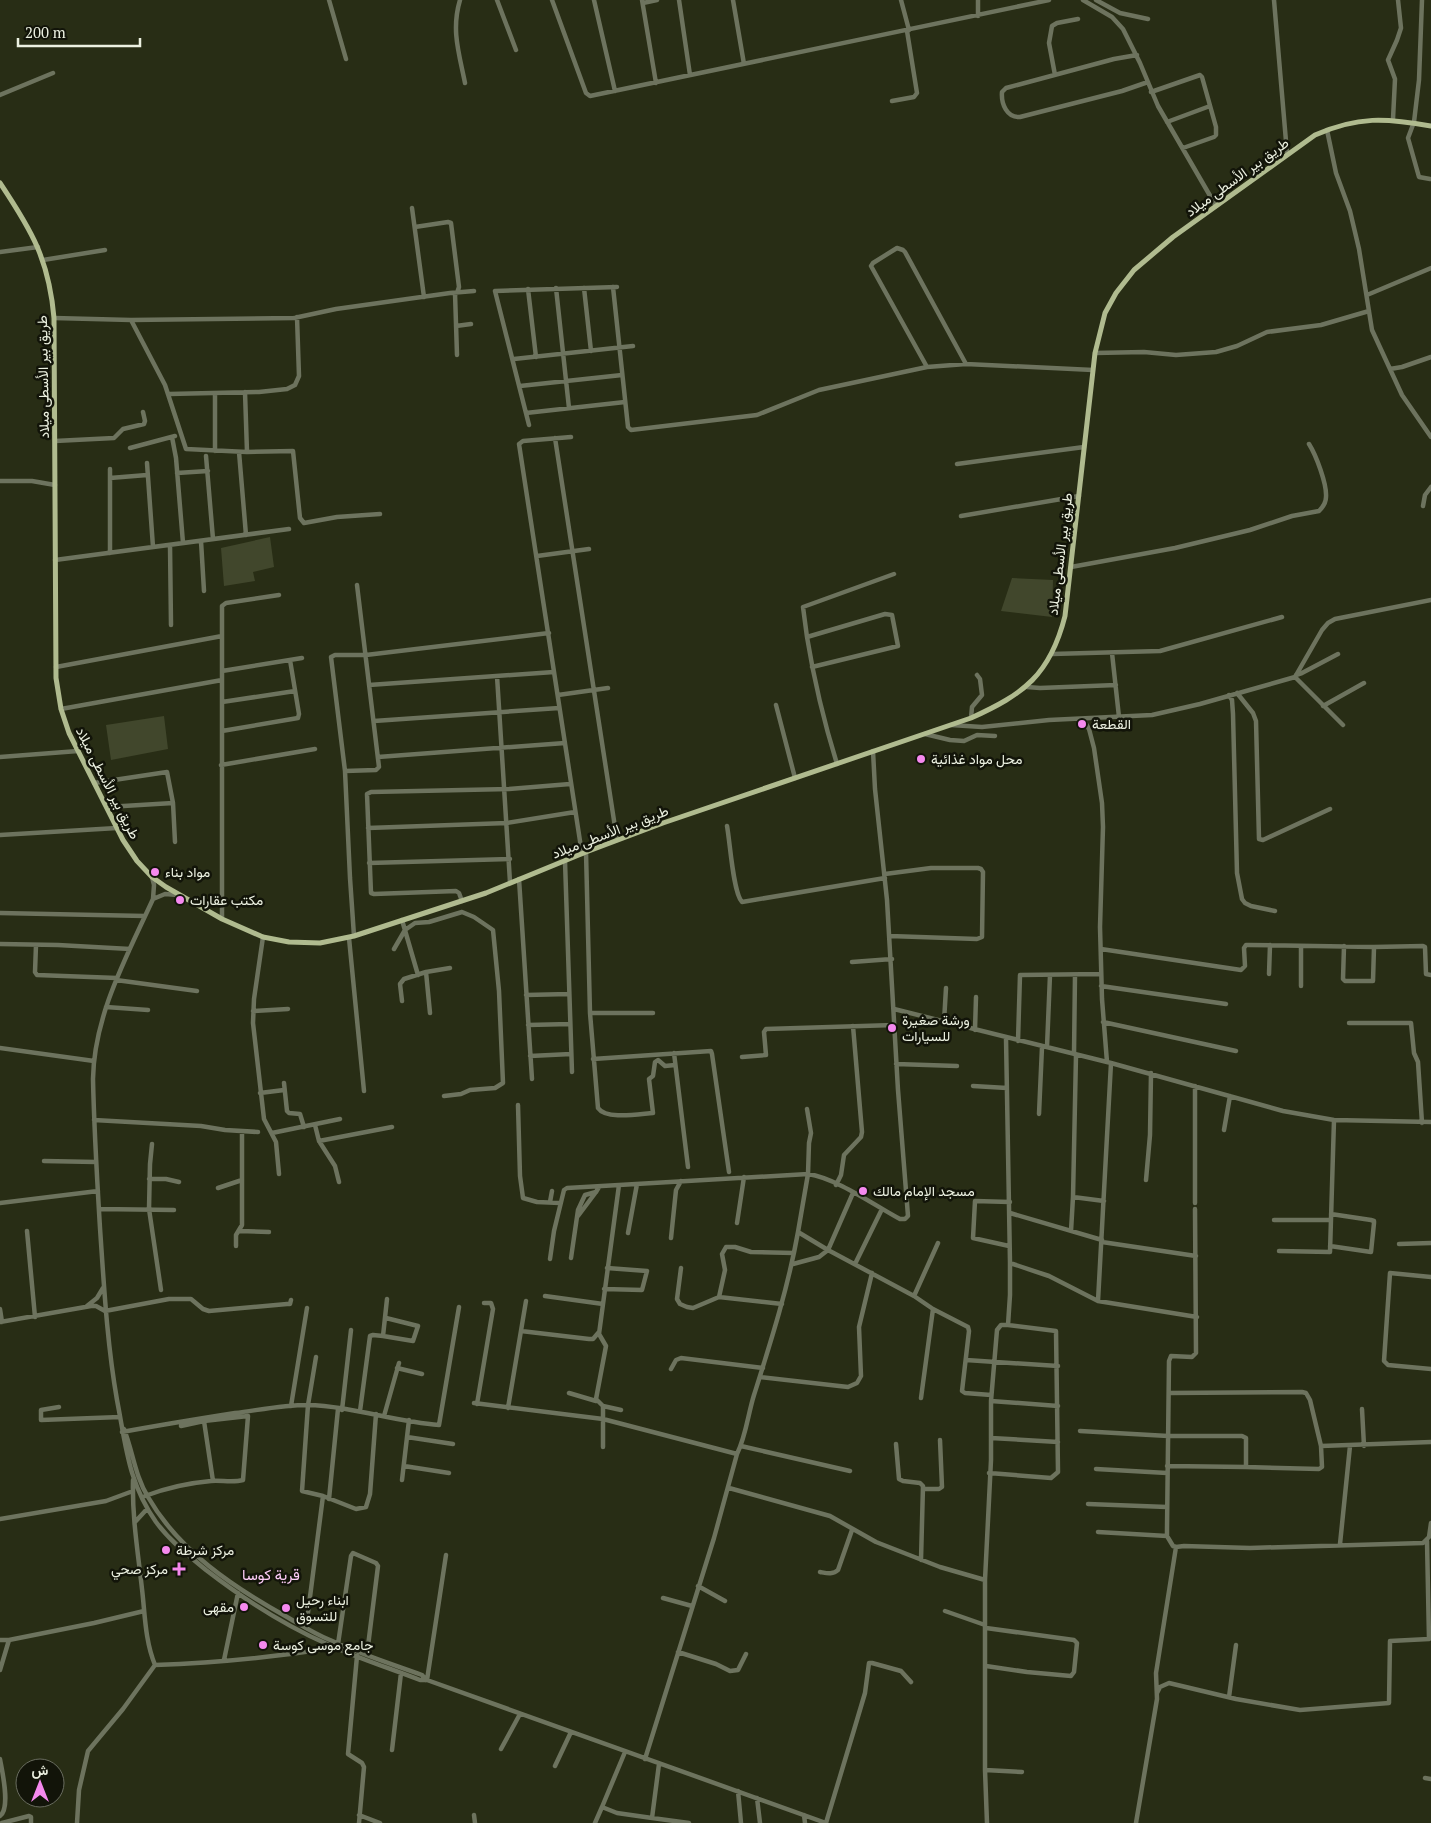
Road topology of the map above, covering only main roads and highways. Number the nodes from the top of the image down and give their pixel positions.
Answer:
1 (1431, 126) edge
2 (0, 183) edge

1 - 2 main road, طريق بير الأسطى ميلاد

